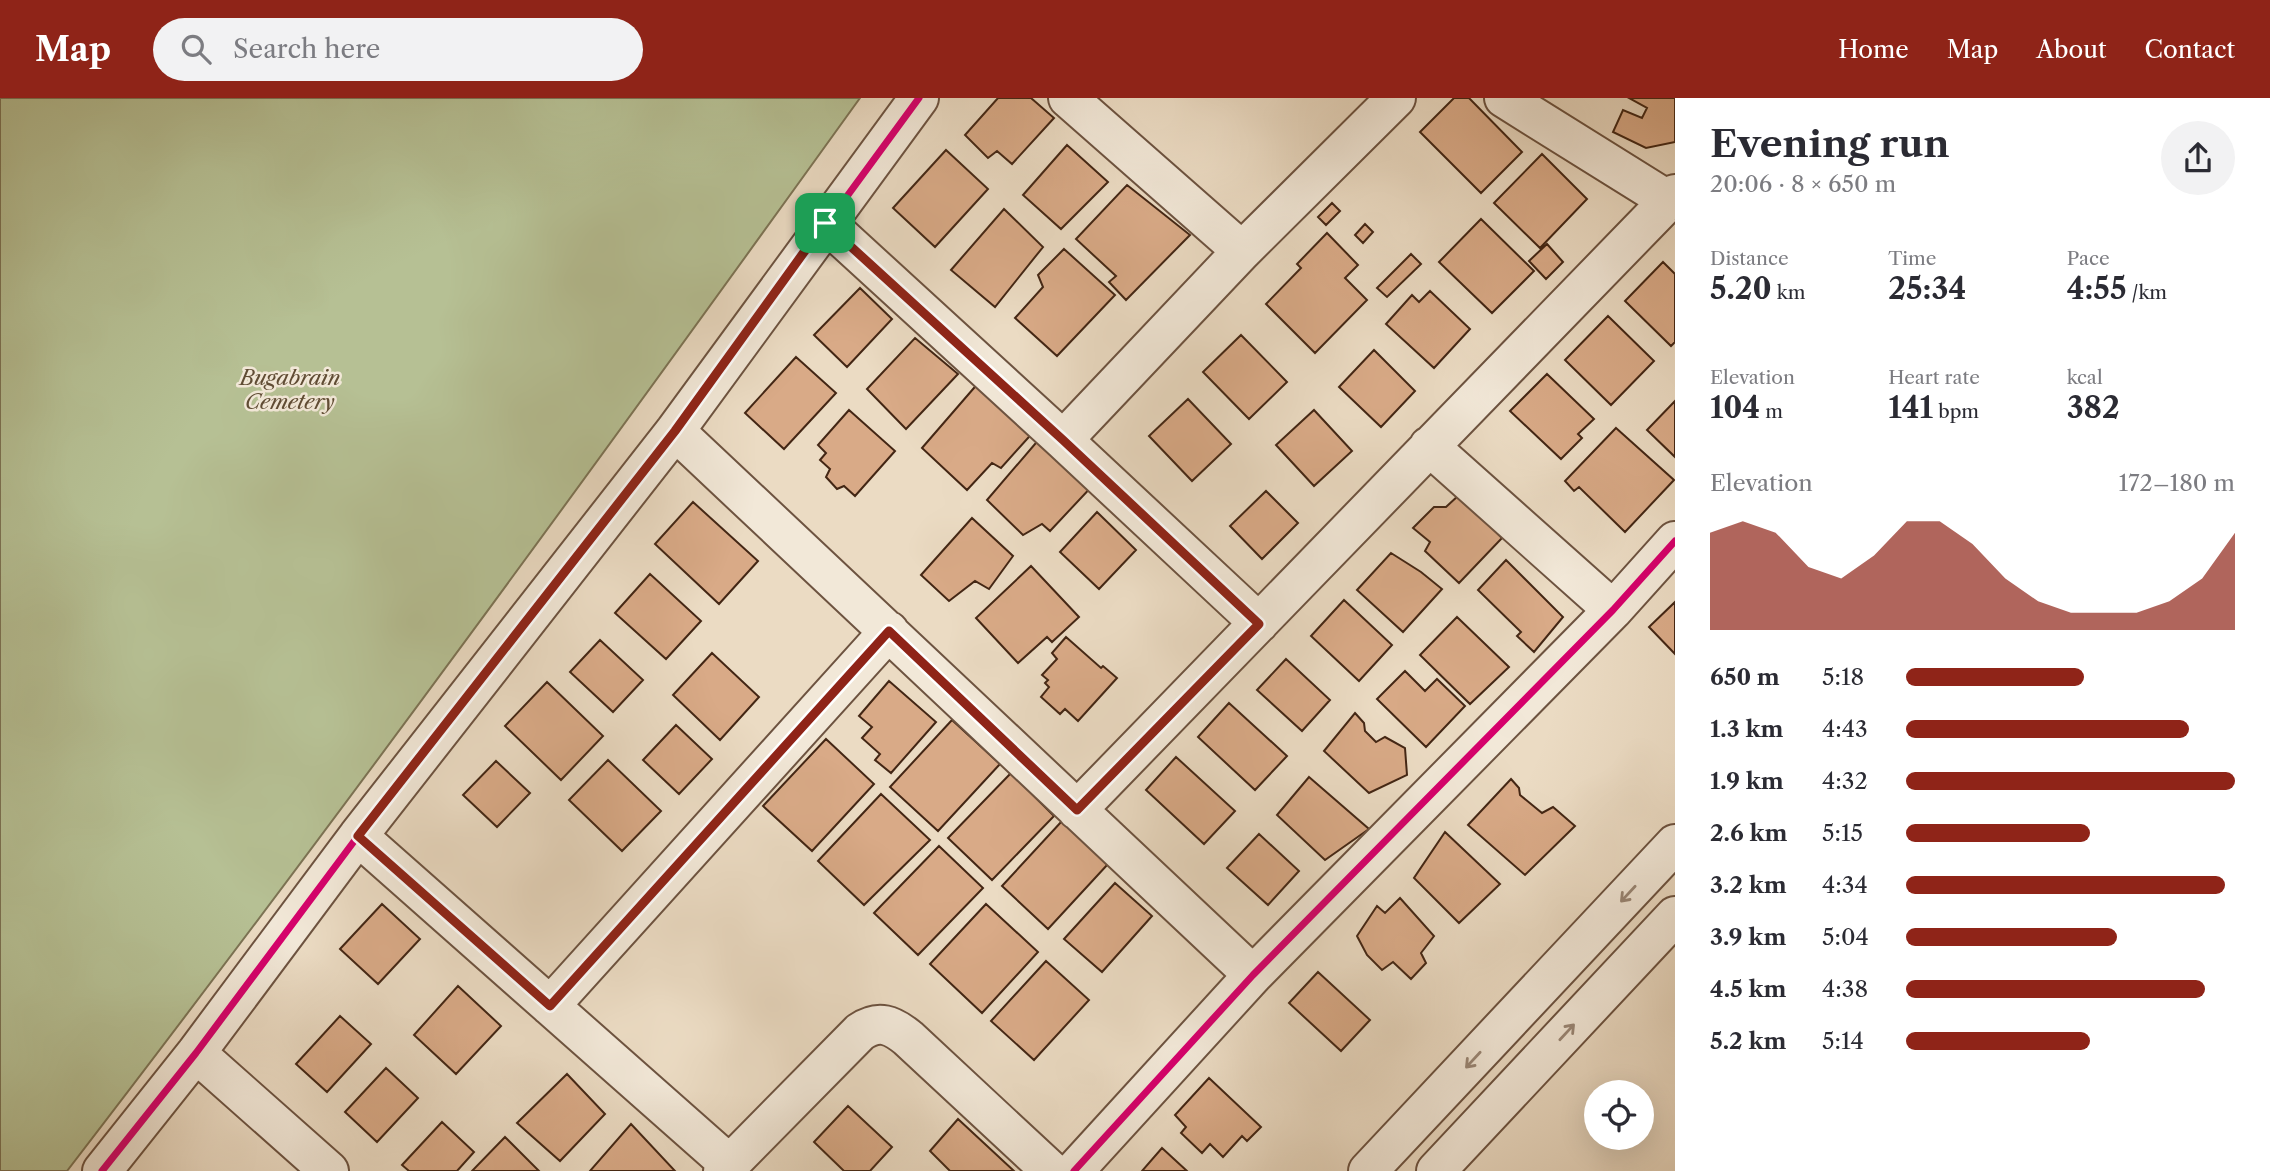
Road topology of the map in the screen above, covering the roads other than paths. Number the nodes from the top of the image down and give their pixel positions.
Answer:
1 (919, 98) edge
2 (1068, 98) edge
3 (1396, 98) edge
4 (1504, 98) edge
5 (1672, 198) edge
6 (825, 223) junction
7 (1242, 251) junction
8 (675, 431) junction
9 (1063, 440) junction
10 (1429, 446) junction
11 (1675, 541) edge
12 (1613, 610) junction
13 (1259, 624) junction
14 (889, 631) junction
15 (1077, 810) junction
16 (358, 836) junction
17 (1675, 844) edge
18 (1675, 916) edge
19 (1253, 975) junction
20 (550, 1006) junction
21 (196, 1053) junction
22 (726, 1168) edge
23 (102, 1171) edge
24 (329, 1171) edge
25 (1051, 1171) edge
26 (1074, 1171) edge
27 (1368, 1171) edge
28 (1436, 1171) edge

1 - 6 street
2 - 7 street
3 - 7 street
4 - 5 street
5 - 10 street
6 - 8 street
6 - 9 street
7 - 9 street
8 - 14 street
8 - 16 street
9 - 13 street
10 - 12 street
10 - 13 street
11 - 12 street
12 - 19 street
13 - 15 street
14 - 15 street
14 - 20 street
15 - 19 street
16 - 20 street
16 - 21 street
17 -> 27 street
28 -> 18 street
19 - 26 street
20 - 22 street
21 - 23 street
21 - 24 street
22 - 25 street

